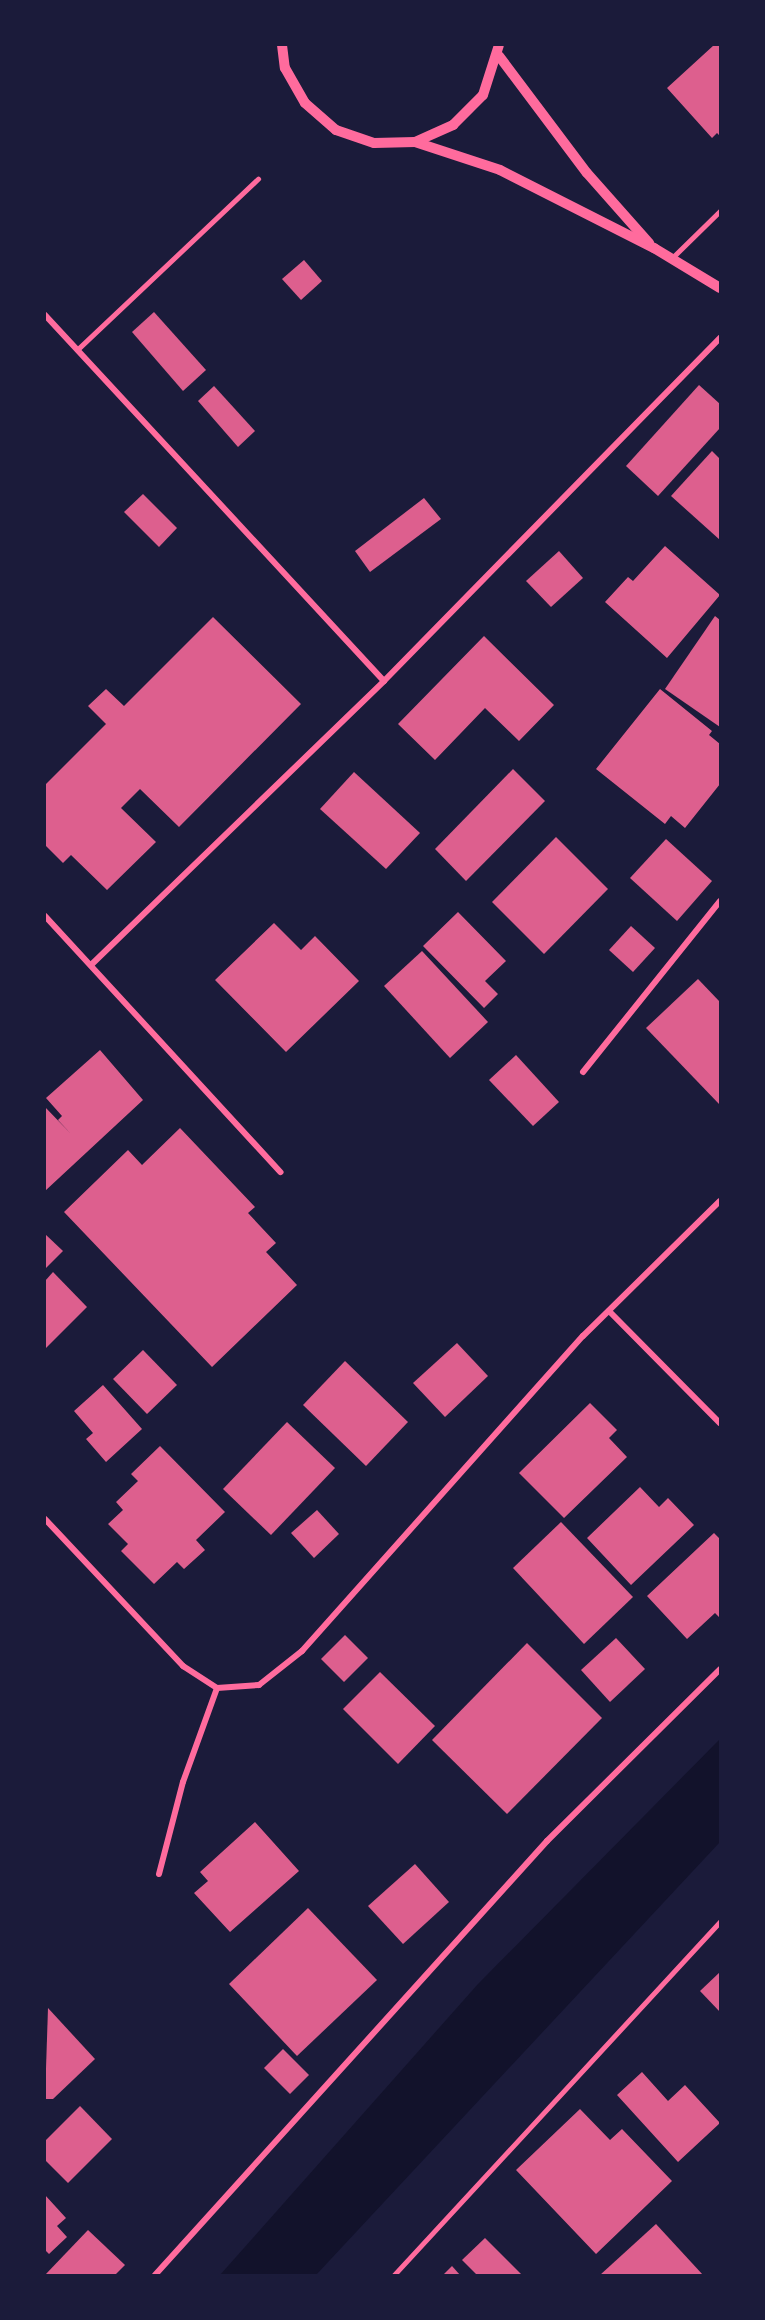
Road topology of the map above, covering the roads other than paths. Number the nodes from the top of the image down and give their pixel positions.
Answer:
1 (282, 45) edge
2 (499, 50) edge
3 (415, 142) junction
4 (258, 179) dead end
5 (720, 211) edge
6 (654, 248) junction
7 (671, 259) junction
8 (720, 288) edge
9 (45, 315) edge
10 (720, 338) edge
11 (77, 350) junction
12 (384, 681) junction
13 (720, 901) edge
14 (45, 916) edge
15 (91, 965) junction
16 (583, 1071) dead end
17 (280, 1172) dead end
18 (720, 1201) edge
19 (609, 1311) junction
20 (720, 1423) edge
21 (45, 1519) edge
22 (720, 1669) edge
23 (217, 1688) junction
24 (159, 1874) dead end
25 (720, 1922) edge
26 (155, 2275) edge
27 (394, 2275) edge

1 - 3 street
2 - 3 street
2 - 6 street
3 - 6 street
4 - 11 lane
5 - 7 lane
6 - 7 street
7 - 8 street
9 - 11 street
10 - 12 street
11 - 12 street
12 - 15 street
13 - 16 street
14 - 15 street
15 - 17 street
18 - 19 street
19 - 20 street
19 - 23 street
21 - 23 street
22 - 26 street
23 - 24 street
25 - 27 lane

